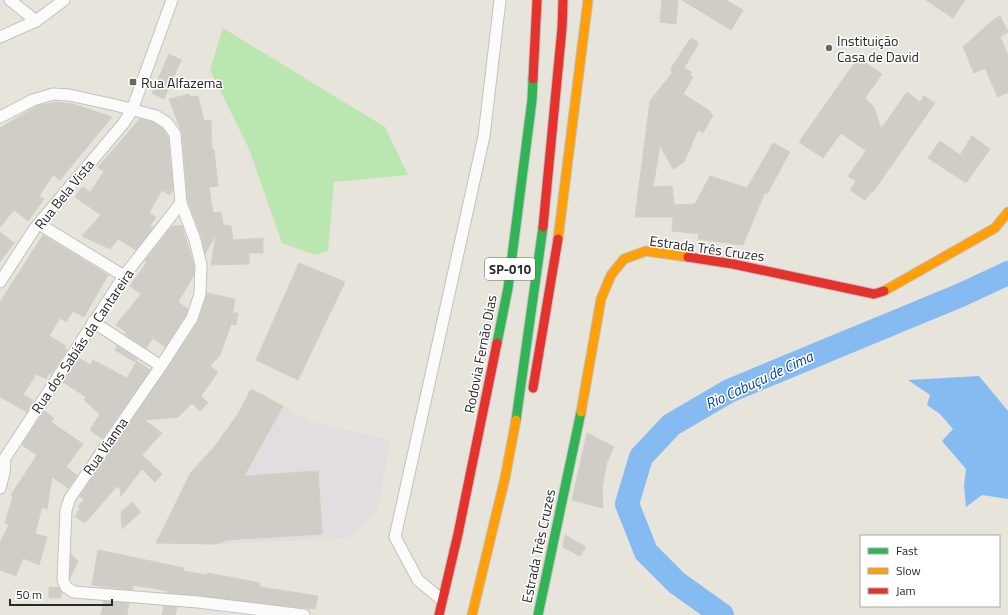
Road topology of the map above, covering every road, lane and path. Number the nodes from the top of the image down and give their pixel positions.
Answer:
1 (10, 0) edge
2 (64, 0) edge
3 (172, 0) edge
4 (500, 0) edge
5 (529, 0) edge
6 (537, 0) edge
7 (563, 0) edge
8 (588, 0) edge
9 (36, 20) junction
10 (0, 38) edge
11 (132, 110) junction
12 (530, 113) junction
13 (0, 117) edge
14 (181, 203) junction
15 (1008, 212) edge
16 (39, 224) junction
17 (124, 276) junction
18 (0, 282) edge
19 (93, 322) junction
20 (162, 366) junction
21 (514, 434) junction
22 (2, 457) edge
23 (0, 488) edge
24 (442, 600) junction
25 (304, 615) edge
26 (439, 615) edge
27 (472, 615) edge
28 (538, 615) edge

1 - 9 street
2 - 9 street
3 - 11 street
4 - 24 street
5 - 12 main road
6 - 12 main road, Rodovia Fernão Dias / SP-010
7 - 21 main road, SP-010
8 - 21 main road
9 - 10 street
11 - 13 street, Rua Vianna
11 - 14 street, Rua Vianna
11 - 16 street, Rua Bela Vista
12 - 24 main road, Rodovia Fernão Dias / SP-010
14 - 17 street, Rua dos Sabiás da Cantareira
14 - 20 street, Rua Vianna
15 - 28 main road, Estrada Três Cruzes
16 - 17 street
16 - 18 street, Rua Bela Vista
17 - 19 street, Rua dos Sabiás da Cantareira
19 - 20 street
19 - 22 street, Rua dos Sabiás da Cantareira
20 - 25 street, Rua Vianna
21 - 27 main road, SP-010
22 - 23 street, Rua dos Sabiás da Cantareira
24 - 26 main road, Rodovia Fernão Dias / SP-010

